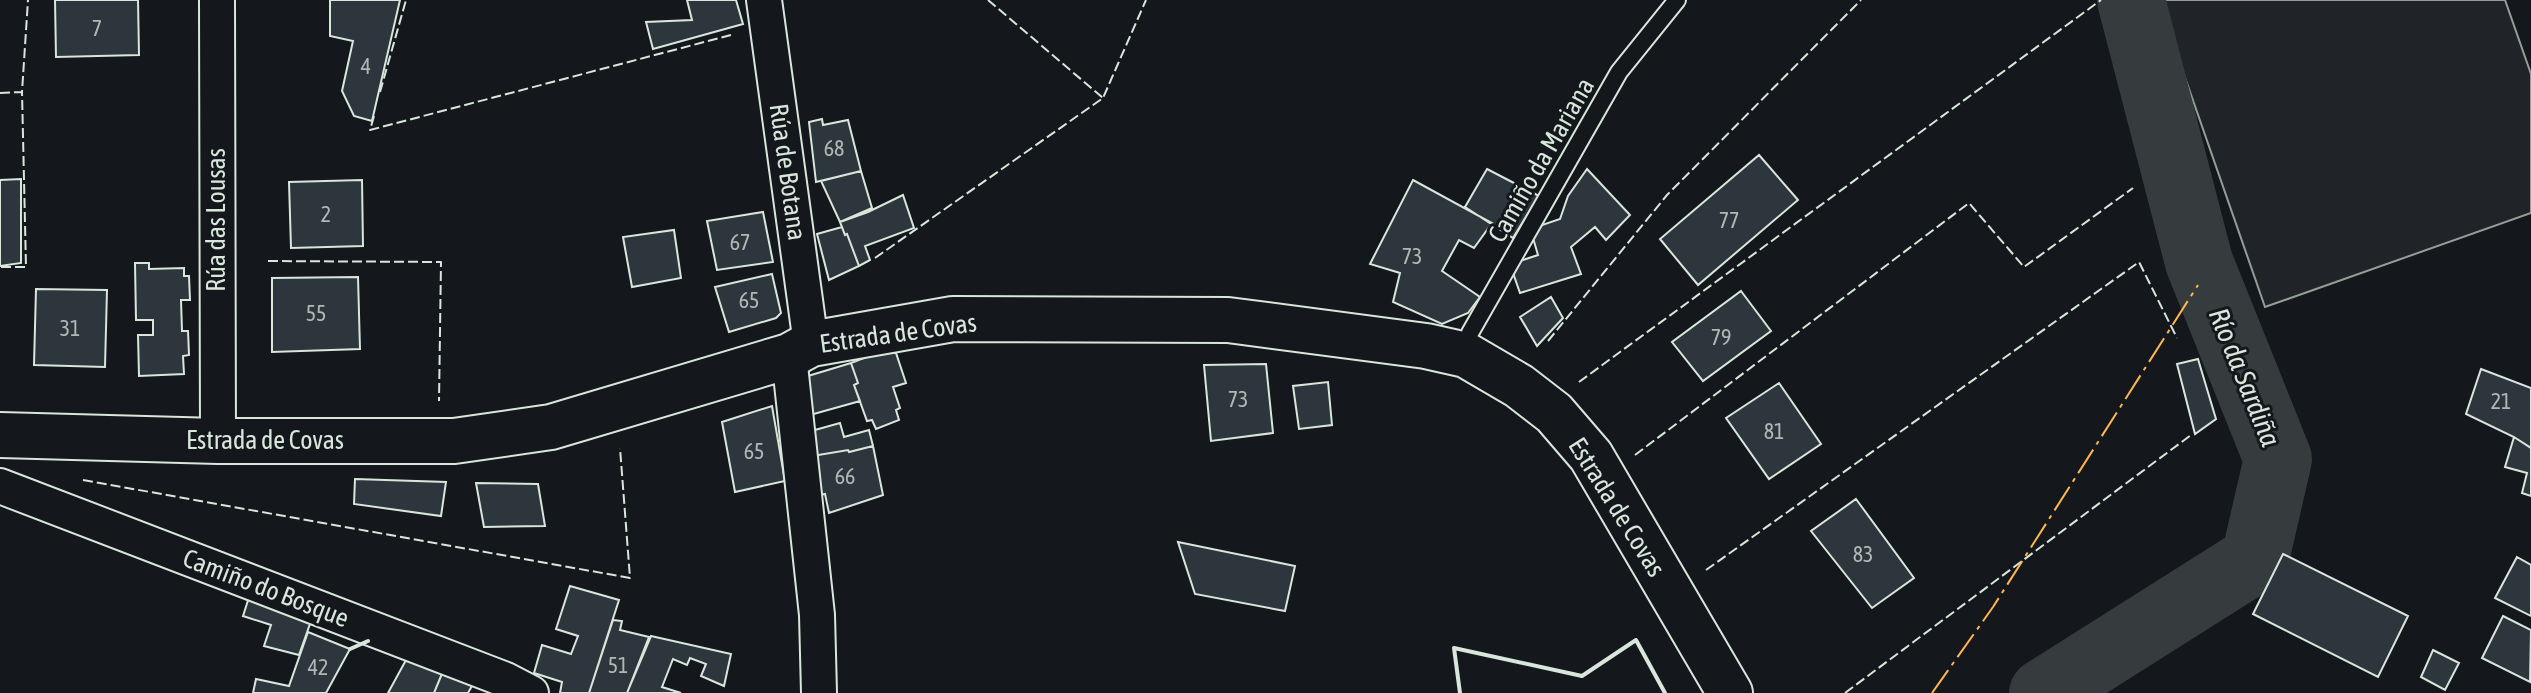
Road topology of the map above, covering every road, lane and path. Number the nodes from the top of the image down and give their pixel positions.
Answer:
1 (217, 0) edge
2 (764, 0) edge
3 (1677, 0) edge
4 (800, 350) junction
5 (1466, 355) junction
6 (0, 435) edge
7 (218, 441) junction
8 (0, 486) edge
9 (531, 693) edge
10 (819, 693) edge
11 (1730, 693) edge

1 - 7 street, Rúa das Lousas
2 - 4 street, Rúa de Botana
3 - 5 lane, Camiño da Mariana
4 - 5 main road, Estrada de Covas
4 - 7 main road, Estrada de Covas
4 - 10 street
5 - 11 main road, Estrada de Covas
6 - 7 main road, Estrada de Covas
8 - 9 street, Camiño do Bosque

